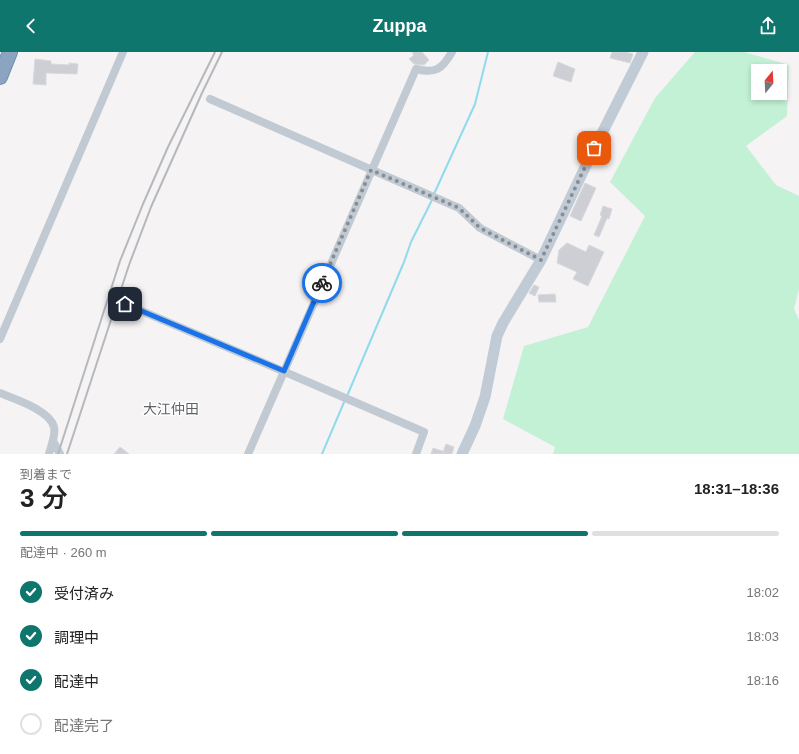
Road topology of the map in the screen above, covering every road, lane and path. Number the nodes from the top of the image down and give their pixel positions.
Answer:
1 (4, 52) edge
2 (10, 52) edge
3 (122, 52) edge
4 (452, 52) edge
5 (643, 52) edge
6 (0, 61) edge
7 (0, 78) edge
8 (210, 99) dead end
9 (371, 170) junction
10 (541, 260) junction
11 (125, 304) dead end
12 (0, 339) edge
13 (284, 371) junction
14 (0, 393) edge
15 (53, 441) junction
16 (49, 454) edge
17 (60, 454) edge
18 (248, 454) edge
19 (416, 454) edge
20 (462, 454) edge

1 - 6 highway
2 - 7 highway
3 - 12 street
4 - 9 street
5 - 10 main road
8 - 9 street
9 - 10 street
9 - 13 street
10 - 20 main road
11 - 13 street
13 - 18 street
13 - 19 street
14 - 15 street
15 - 16 street
15 - 17 street

